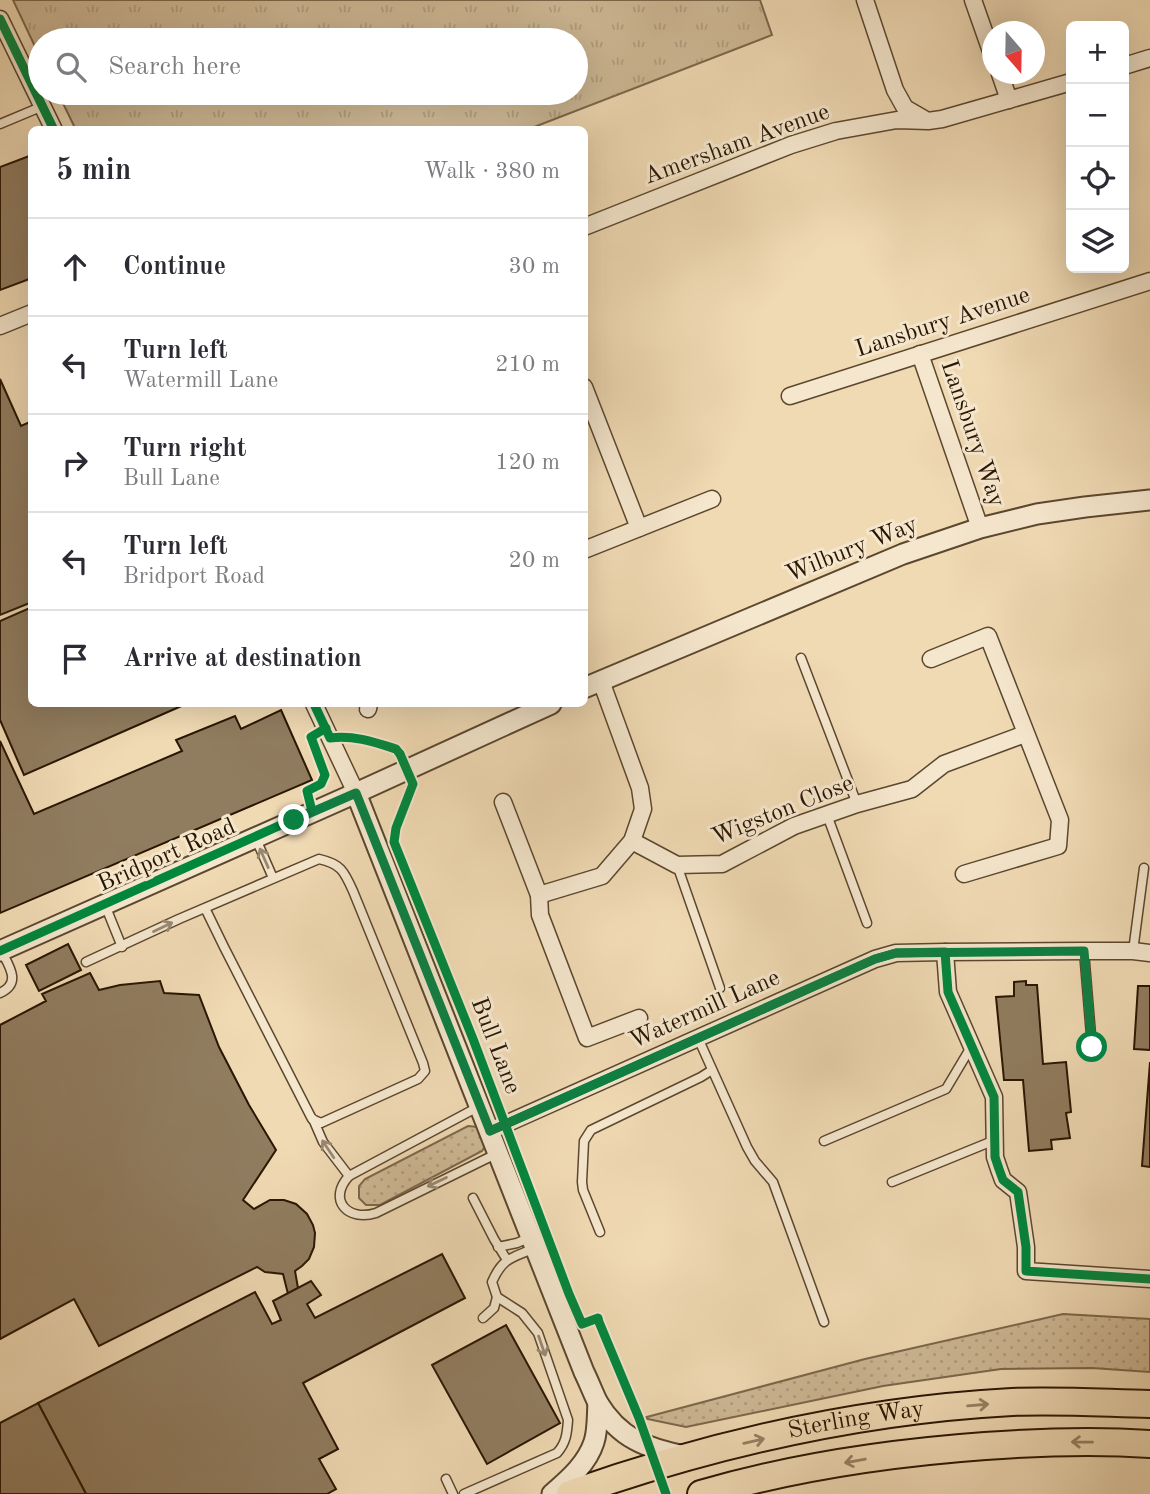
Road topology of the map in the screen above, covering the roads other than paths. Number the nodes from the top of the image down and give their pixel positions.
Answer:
1 (865, 0) edge
2 (973, 0) edge
3 (0, 19) edge
4 (982, 26) edge
5 (1150, 58) edge
6 (1129, 64) edge
7 (28, 76) edge
8 (1066, 83) edge
9 (1003, 84) edge
10 (895, 90) junction
11 (1009, 100) junction
12 (43, 106) joint
13 (928, 121) junction
14 (0, 124) edge
15 (52, 126) edge
16 (863, 127) junction
17 (588, 225) edge
18 (1150, 281) edge
19 (28, 315) edge
20 (0, 326) edge
21 (920, 354) junction
22 (790, 396) dead end
23 (588, 397) edge
24 (712, 499) dead end
25 (1150, 500) edge
26 (639, 528) junction
27 (980, 528) junction
28 (588, 548) edge
29 (801, 658) dead end
30 (931, 659) dead end
31 (593, 685) edge
32 (315, 707) edge
33 (544, 707) edge
34 (1025, 734) junction
35 (356, 793) junction
36 (503, 802) dead end
37 (857, 804) junction
38 (827, 815) junction
39 (255, 837) junction
40 (632, 841) junction
41 (677, 865) junction
42 (1144, 868) dead end
43 (964, 874) dead end
44 (273, 878) junction
45 (538, 895) junction
46 (105, 905) junction
47 (205, 908) junction
48 (867, 923) dead end
49 (122, 947) junction
50 (1, 951) edge
51 (1084, 951) junction
52 (945, 952) junction
53 (1142, 952) edge
54 (86, 962) dead end
55 (720, 988) dead end
56 (0, 993) edge
57 (639, 1018) dead end
58 (698, 1038) junction
59 (971, 1047) junction
60 (1092, 1047) dead end
61 (712, 1070) junction
62 (480, 1106) junction
63 (312, 1119) junction
64 (490, 1131) junction
65 (995, 1140) junction
66 (824, 1141) dead end
67 (498, 1153) junction
68 (349, 1176) junction
69 (892, 1182) dead end
70 (473, 1198) dead end
71 (600, 1232) dead end
72 (533, 1242) junction
73 (498, 1247) junction
74 (507, 1260) junction
75 (1150, 1279) edge
76 (497, 1297) junction
77 (483, 1318) dead end
78 (824, 1322) dead end
79 (598, 1403) junction
80 (1150, 1404) edge
81 (1150, 1444) edge
82 (687, 1456) junction
83 (446, 1479) dead end
84 (453, 1494) edge
85 (464, 1494) edge
86 (552, 1494) edge
87 (570, 1494) edge
88 (701, 1494) edge

1 - 10 street
2 - 4 street
3 - 7 street
5 - 6 street
8 - 11 street, Amersham Avenue
9 - 11 street
10 - 13 street
10 - 16 street
11 - 13 street, Amersham Avenue
12 - 14 lane
12 - 15 street
13 - 16 street, Amersham Avenue
16 - 17 street, Amersham Avenue
18 - 21 street, Lansbury Avenue
19 - 20 street
21 - 22 street, Lansbury Avenue
21 - 27 street, Lansbury Way
23 - 26 street
24 - 26 street
25 - 27 street, Wilbury Way
26 - 28 street
27 - 31 street, Wilbury Way
29 - 37 lane
30 - 34 street
31 - 40 street
32 - 35 street, Bull Lane
33 - 35 street
34 - 37 street, Wigston Close
34 - 43 street
35 - 39 street, Bridport Road
35 - 62 street, Bull Lane
36 - 45 street
37 - 38 street, Wigston Close
38 - 41 street, Wigston Close
38 - 48 lane
44 -> 39 lane
39 - 46 street, Bridport Road
40 - 41 street, Wigston Close
40 - 45 street
41 - 55 lane
42 - 53 lane
44 - 47 lane
44 - 63 lane
45 - 57 street
46 - 49 lane
46 - 50 street, Bridport Road
49 -> 47 lane
47 - 63 lane
49 - 54 lane
50 - 56 lane
51 - 52 street, Watermill Lane
51 - 53 street, Watermill Lane
51 - 60 lane
52 - 58 street, Watermill Lane
52 - 59 street
58 - 61 lane
58 - 64 street, Watermill Lane
59 - 65 street
59 - 66 lane
61 - 71 lane
61 - 78 lane
62 - 64 street, Bull Lane
62 - 68 lane
68 -> 63 lane
64 - 67 street, Bull Lane
65 - 69 lane
65 - 75 street
67 -> 68 lane
67 - 72 street, Bull Lane
70 - 73 lane
72 - 73 lane
72 - 74 lane
72 - 79 street, Bull Lane
73 - 74 lane
74 - 76 lane
76 - 77 lane
76 -> 85 lane
79 - 82 street
79 - 86 street
82 -> 80 highway, Sterling Way
81 -> 88 highway, Sterling Way
82 - 87 highway, Sterling Way
83 - 84 lane

